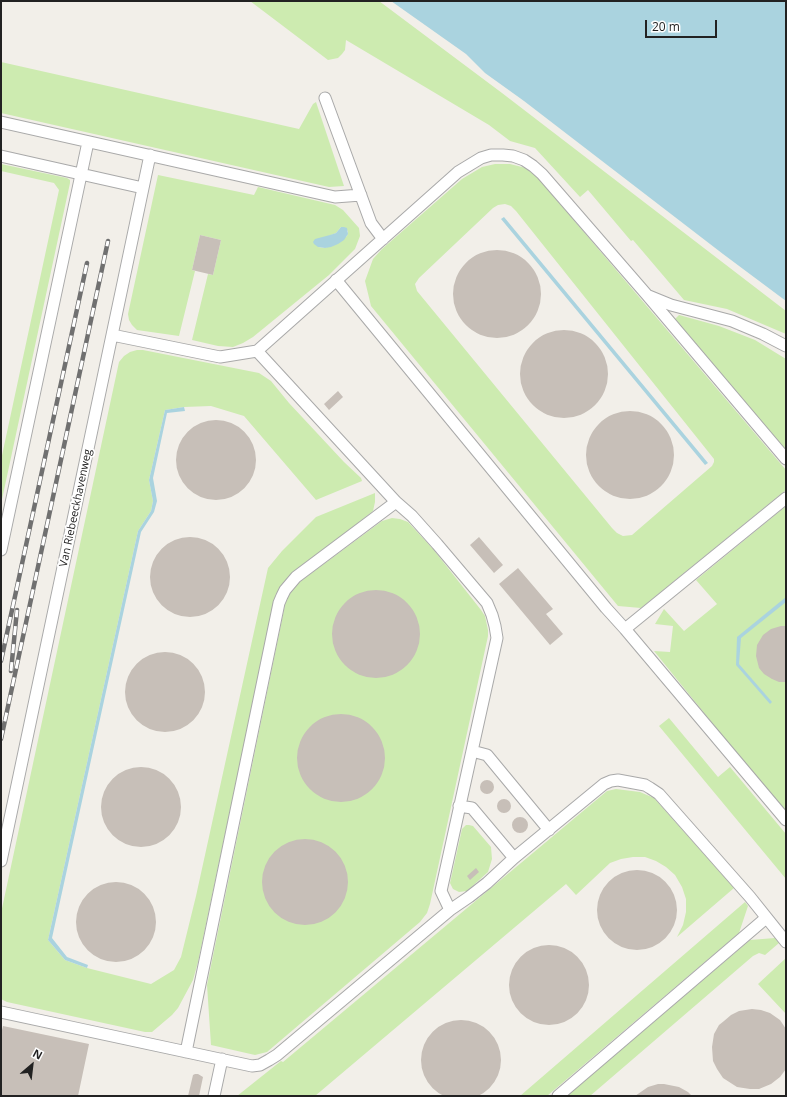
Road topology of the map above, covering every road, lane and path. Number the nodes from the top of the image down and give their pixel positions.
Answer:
1 (325, 98) dead end
2 (1, 122) edge
3 (88, 142) junction
4 (150, 155) junction
5 (1, 156) edge
6 (81, 174) junction
7 (143, 188) junction
8 (361, 195) junction
9 (383, 239) junction
10 (336, 280) junction
11 (646, 295) junction
12 (112, 335) junction
13 (786, 346) edge
14 (257, 351) junction
15 (786, 459) edge
16 (786, 498) edge
17 (396, 502) junction
18 (1, 550) edge
19 (625, 629) junction
20 (472, 751) junction
21 (459, 806) junction
22 (786, 820) edge
23 (549, 830) junction
24 (514, 858) junction
25 (1, 861) edge
26 (450, 910) junction
27 (766, 918) junction
28 (785, 941) edge
29 (1, 1012) edge
30 (186, 1052) junction
31 (222, 1059) junction
32 (214, 1096) edge
33 (558, 1096) edge

1 - 8 lane
2 - 3 lane
3 - 4 lane
3 - 6 lane
4 - 7 lane, Van Riebeeckhavenweg
4 - 8 lane
5 - 6 lane
6 - 7 lane
6 - 18 lane
7 - 12 lane, Van Riebeeckhavenweg
8 - 9 lane
9 - 10 lane
9 - 11 lane
10 - 14 lane
10 - 19 lane
11 - 13 lane
11 - 15 lane
12 - 14 lane
12 - 25 lane, Van Riebeeckhavenweg
14 - 17 lane
16 - 19 lane
17 - 20 lane
17 - 30 lane
19 - 22 lane
20 - 21 lane
20 - 23 lane
21 - 24 lane
21 - 26 lane
23 - 24 lane
23 - 27 lane
24 - 26 lane
26 - 31 lane
27 - 28 lane
27 - 33 lane
29 - 30 lane
30 - 31 lane
31 - 32 lane

